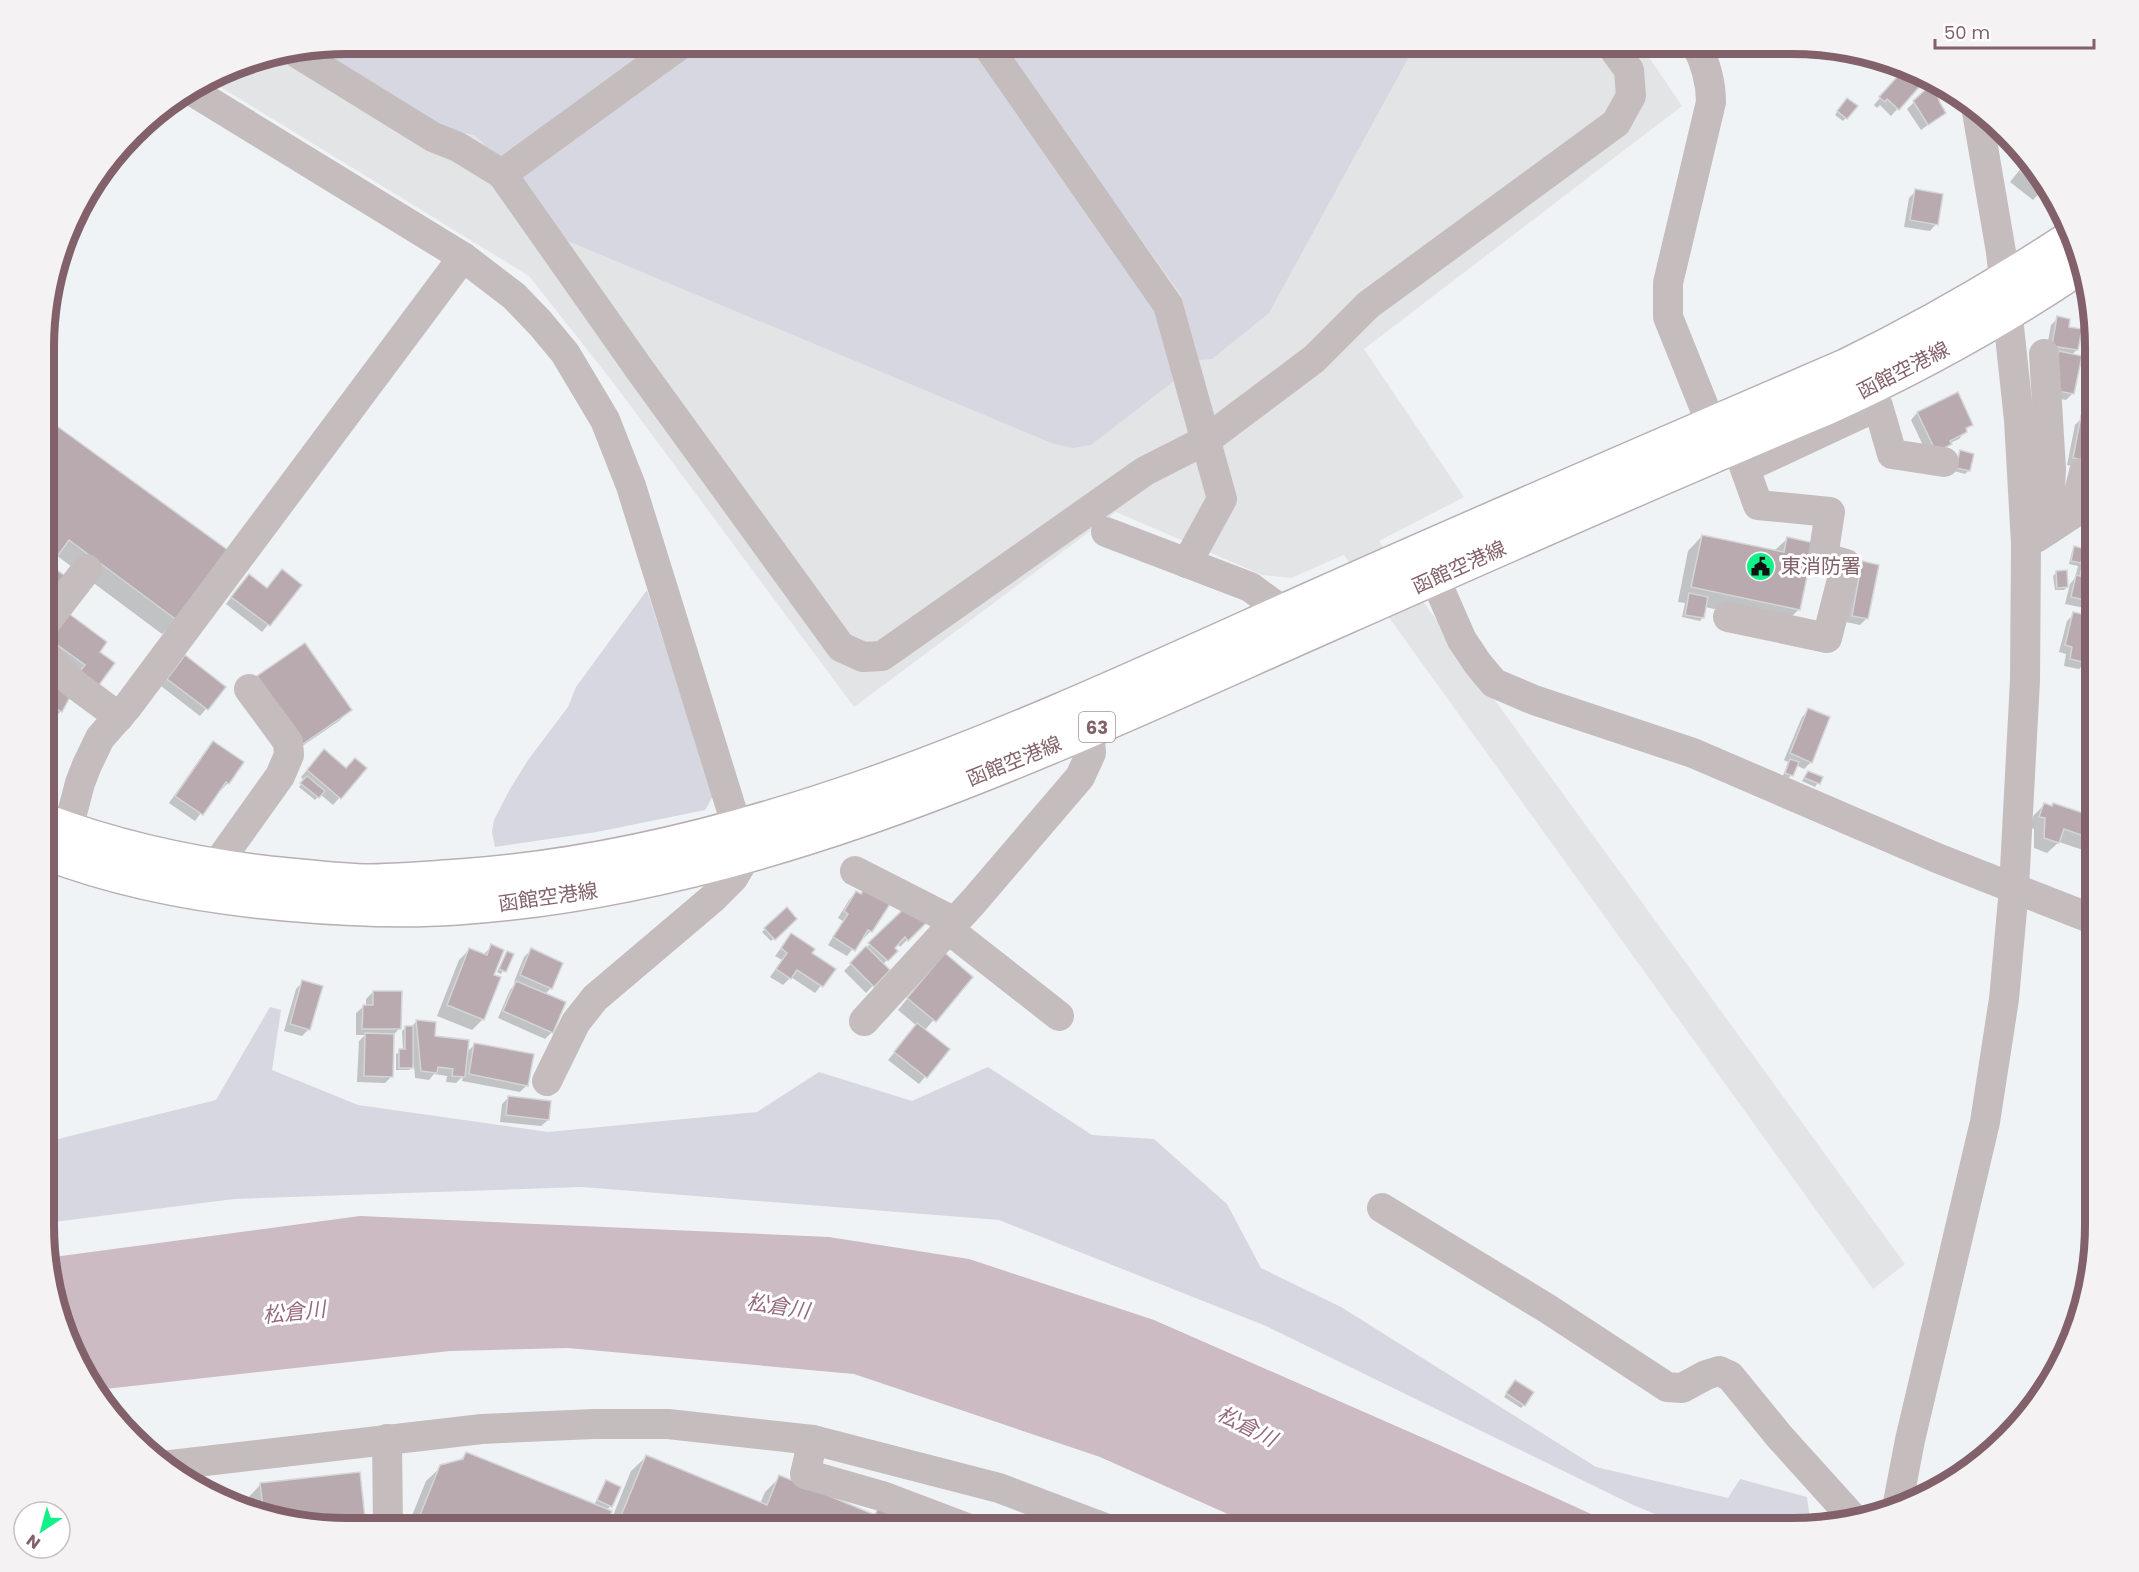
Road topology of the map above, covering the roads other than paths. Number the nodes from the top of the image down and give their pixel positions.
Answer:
1 (667, 54) edge
2 (993, 54) edge
3 (1617, 54) edge
4 (1700, 54) edge
5 (305, 58) edge
6 (198, 94) edge
7 (1979, 122) edge
8 (502, 174) junction
9 (2065, 241) edge
10 (463, 257) junction
11 (2075, 271) edge
12 (2005, 280) junction
13 (2008, 314) junction
14 (2044, 354) dead end
15 (1730, 439) junction
16 (1206, 440) junction
17 (1944, 462) dead end
18 (2084, 472) dead end
19 (1106, 532) dead end
20 (2037, 537) junction
21 (1194, 551) junction
22 (1428, 563) junction
23 (87, 568) dead end
24 (54, 611) edge
25 (1728, 617) dead end
26 (1291, 624) junction
27 (54, 664) edge
28 (249, 689) dead end
29 (1085, 715) junction
30 (119, 717) junction
31 (55, 841) edge
32 (742, 842) junction
33 (855, 872) dead end
34 (210, 880) junction
35 (2014, 888) junction
36 (2085, 916) edge
37 (952, 926) junction
38 (1059, 1016) dead end
39 (864, 1021) dead end
40 (547, 1081) dead end
41 (1382, 1208) dead end
42 (387, 1439) junction
43 (813, 1440) junction
44 (178, 1464) edge
45 (1899, 1498) edge
46 (1848, 1512) edge
47 (388, 1518) edge
48 (941, 1518) edge
49 (1073, 1518) edge

1 - 8 street
2 - 16 street
3 - 16 street
4 - 15 street
5 - 8 street
6 - 10 street
7 - 12 street
8 - 16 street
9 - 12 main road, 函館空港線 / 63
10 - 30 street
10 - 32 street
11 - 13 main road, 函館空港線 / 63
12 - 13 street
12 - 15 main road, 函館空港線 / 63
13 - 15 main road, 函館空港線 / 63
13 - 20 street
14 - 20 street
15 - 17 street
15 - 22 main road, 函館空港線 / 63
15 - 25 street
16 - 21 street
18 - 20 street
19 - 21 street
20 - 35 street
21 - 26 street
22 - 26 main road, 函館空港線 / 63
22 - 35 street
23 - 24 street
26 - 29 main road, 函館空港線 / 63
27 - 30 street
28 - 34 street
29 - 32 main road, 函館空港線 / 63
29 - 37 street
30 - 31 street
31 - 34 main road, 函館空港線 / 63
32 - 34 main road, 函館空港線 / 63
32 - 40 street
33 - 37 street
35 - 36 street
35 - 45 street
37 - 38 street
37 - 39 street
41 - 46 street
42 - 43 street
42 - 44 street
42 - 47 street
43 - 48 street
43 - 49 street

